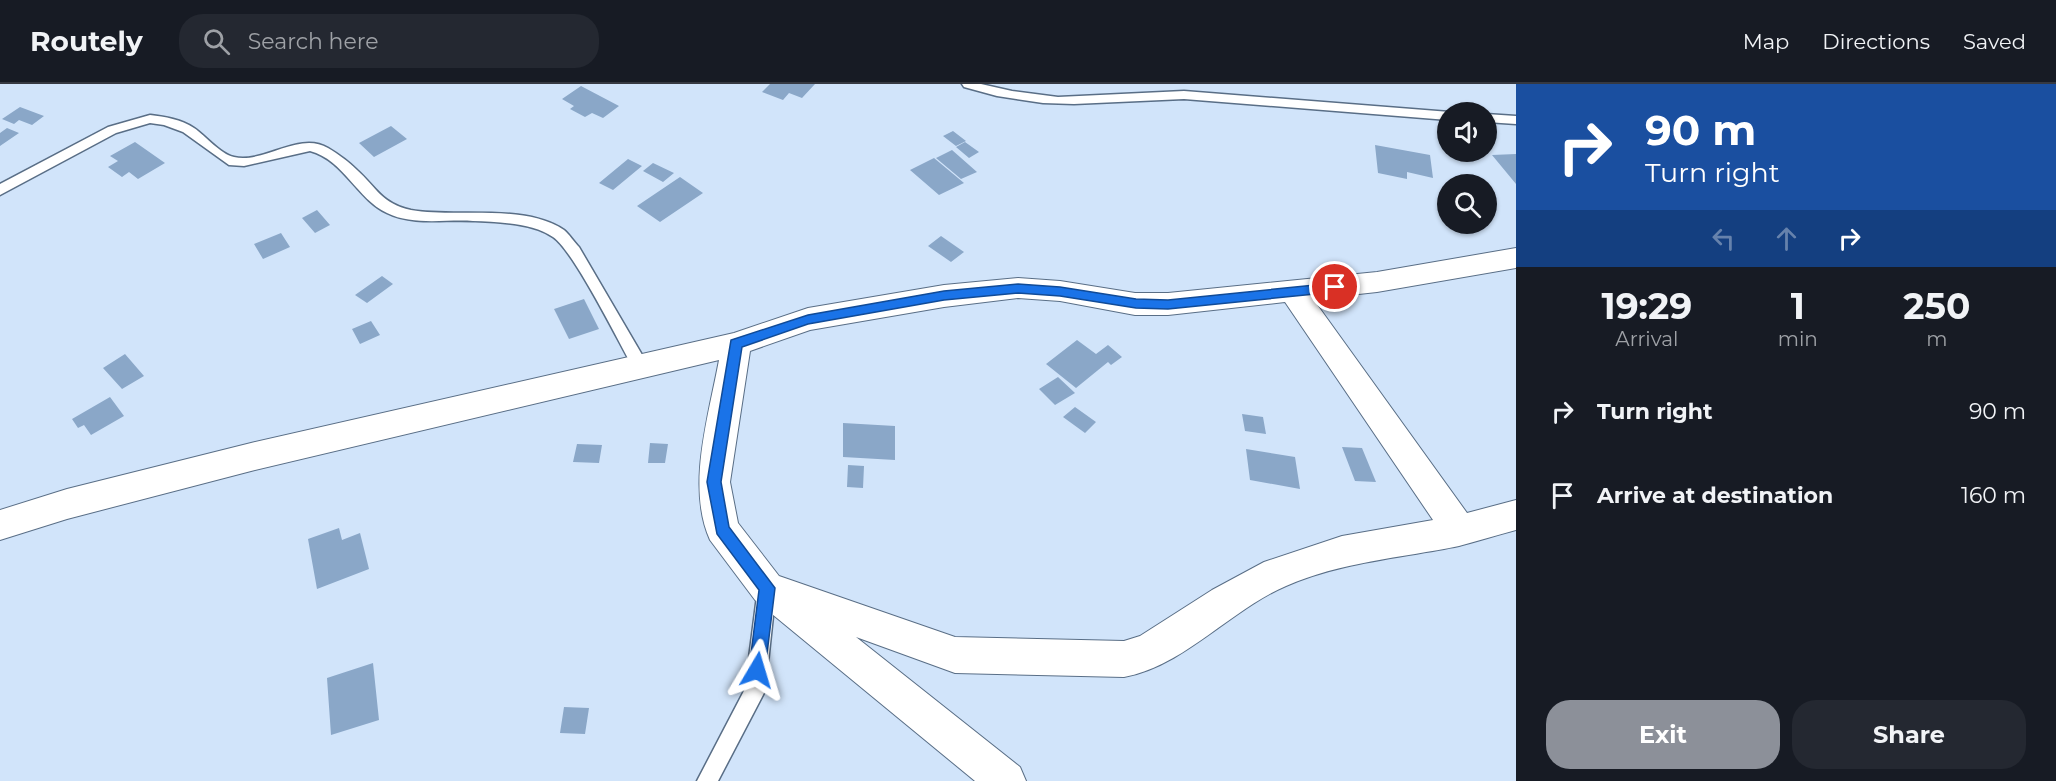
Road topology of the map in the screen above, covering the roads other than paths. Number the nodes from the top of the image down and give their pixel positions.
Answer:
1 (968, 84) edge
2 (1437, 115) edge
3 (1497, 119) edge
4 (1516, 120) edge
5 (0, 190) edge
6 (1516, 258) edge
7 (1293, 292) junction
8 (736, 344) junction
9 (640, 365) junction
10 (1516, 515) edge
11 (0, 525) edge
12 (1460, 530) junction
13 (767, 588) junction
14 (707, 781) edge
15 (1006, 781) edge

1 - 2 lane
3 - 4 lane
5 - 9 lane
6 - 7 street
7 - 8 street
7 - 12 street
8 - 9 street
8 - 13 street
9 - 11 street
10 - 12 street
12 - 13 street
13 - 14 lane
13 - 15 street

